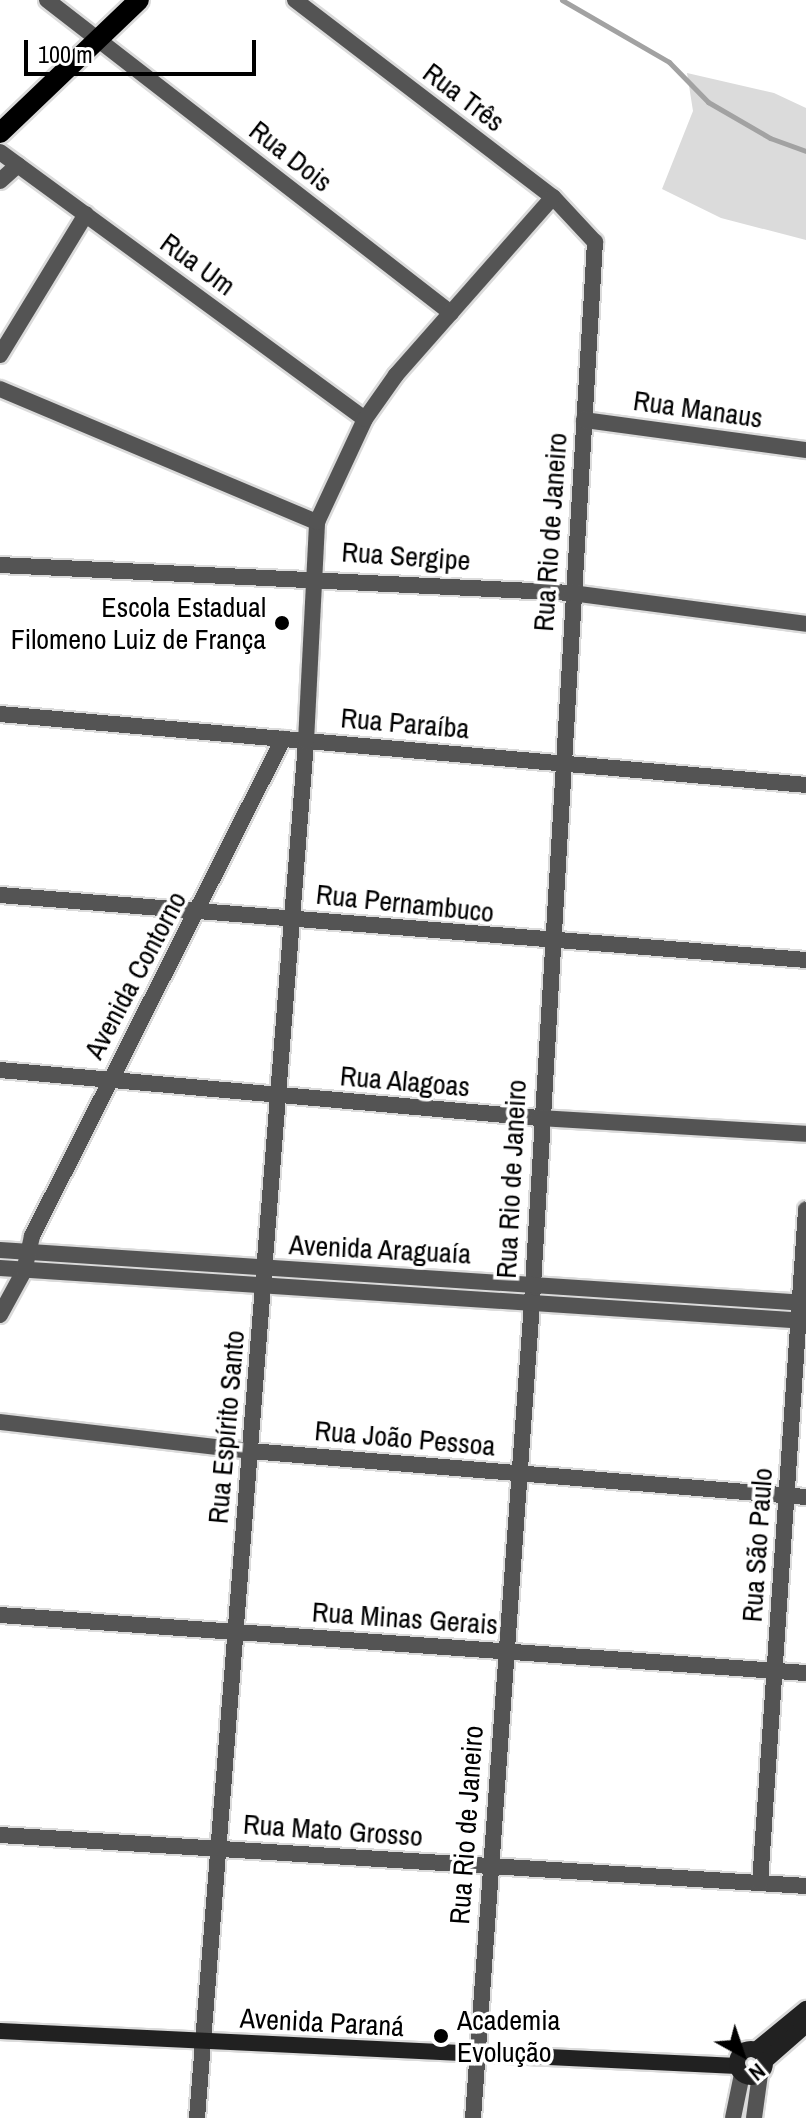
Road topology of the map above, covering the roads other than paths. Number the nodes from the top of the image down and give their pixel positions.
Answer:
1 (47, 0) edge
2 (139, 0) edge
3 (295, 0) edge
4 (99, 39) junction
5 (0, 133) edge
6 (0, 152) edge
7 (18, 165) junction
8 (0, 181) edge
9 (553, 197) junction
10 (86, 214) junction
11 (595, 242) joint
12 (451, 313) junction
13 (0, 355) edge
14 (0, 389) edge
15 (365, 419) junction
16 (584, 420) junction
17 (806, 450) edge
18 (317, 522) junction
19 (0, 565) edge
20 (312, 577) junction
21 (572, 593) junction
22 (806, 624) edge
23 (0, 714) edge
24 (283, 739) junction
25 (306, 741) junction
26 (562, 763) junction
27 (806, 785) edge
28 (0, 895) edge
29 (198, 913) junction
30 (292, 918) junction
31 (550, 943) junction
32 (806, 960) edge
33 (0, 1070) edge
34 (109, 1080) junction
35 (278, 1097) junction
36 (539, 1118) junction
37 (806, 1134) edge
38 (806, 1210) edge
39 (17, 1257) edge
40 (264, 1269) junction
41 (2, 1272) edge
42 (532, 1284) junction
43 (263, 1288) junction
44 (532, 1303) junction
45 (803, 1303) edge
46 (0, 1315) edge
47 (802, 1320) edge
48 (0, 1422) edge
49 (250, 1451) junction
50 (516, 1473) junction
51 (786, 1496) junction
52 (806, 1497) edge
53 (0, 1615) edge
54 (236, 1632) junction
55 (504, 1652) junction
56 (775, 1671) junction
57 (806, 1673) edge
58 (0, 1835) edge
59 (218, 1849) junction
60 (490, 1866) junction
61 (760, 1883) junction
62 (806, 1886) edge
63 (806, 2009) edge
64 (806, 2025) edge
65 (0, 2031) edge
66 (203, 2042) junction
67 (475, 2056) junction
68 (761, 2062) junction
69 (740, 2070) junction
70 (197, 2118) edge
71 (473, 2118) edge
72 (733, 2118) edge
73 (754, 2118) edge

1 - 4 street, Rua Dois
2 - 4 main road
3 - 9 street, Rua Três
4 - 5 main road
4 - 12 street, Rua Dois
6 - 7 street, Rua Um
7 - 8 street
7 - 10 street, Rua Um
9 - 11 street, Rua Três
9 - 12 street, Rua Espírito Santo
10 - 13 street
10 - 15 street, Rua Um
11 - 16 street, Rua Rio de Janeiro
12 - 15 street, Rua Espírito Santo
14 - 18 street
15 - 18 street, Rua Espírito Santo
16 - 17 street, Rua Manaus
16 - 21 street, Rua Rio de Janeiro
18 - 20 street, Rua Espírito Santo
19 - 20 street, Rua Sergipe
20 - 21 street, Rua Sergipe
20 - 25 street, Rua Espírito Santo
21 - 22 street, Rua Sergipe
21 - 26 street, Rua Rio de Janeiro
23 - 24 street, Rua Paraíba
24 - 25 street, Rua Paraíba
24 - 29 street, Avenida Contorno
25 - 26 street, Rua Paraíba
25 - 30 street, Rua Espírito Santo
26 - 27 street, Rua Paraíba
26 - 31 street, Rua Rio de Janeiro
28 - 29 street, Rua Pernambuco
29 - 30 street, Rua Pernambuco
29 - 34 street, Avenida Contorno
30 - 31 street, Rua Pernambuco
30 - 35 street, Rua Espírito Santo
31 - 32 street, Rua Pernambuco
31 - 36 street, Rua Rio de Janeiro
33 - 34 street, Rua Alagoas
34 - 35 street, Rua Alagoas
34 - 39 street, Avenida Contorno
35 - 36 street, Rua Alagoas
35 - 40 street, Rua Espírito Santo
36 - 37 street, Rua Alagoas
36 - 42 street, Rua Rio de Janeiro
38 - 45 street, Rua São Paulo
39 - 40 street, Avenida Araguaía
39 - 41 street, Avenida Contorno
39 - 43 street, Avenida Araguaía
39 - 46 street, Avenida Contorno
40 - 42 street, Avenida Araguaía
40 - 43 street, Rua Espírito Santo
42 - 44 street, Rua Rio de Janeiro
42 - 45 street, Avenida Araguaía
43 - 44 street, Avenida Araguaía
43 - 49 street, Rua Espírito Santo
44 - 47 street, Avenida Araguaía
44 - 50 street, Rua Rio de Janeiro
45 - 47 street, Rua São Paulo
47 - 51 street, Rua São Paulo
48 - 49 street, Rua João Pessoa
49 - 50 street, Rua João Pessoa
49 - 54 street, Rua Espírito Santo
50 - 51 street, Rua João Pessoa
50 - 55 street, Rua Rio de Janeiro
51 - 52 street, Rua João Pessoa
51 - 56 street, Rua São Paulo
53 - 54 street, Rua Minas Gerais
54 - 55 street, Rua Minas Gerais
54 - 59 street, Rua Espírito Santo
55 - 56 street, Rua Minas Gerais
55 - 60 street, Rua Rio de Janeiro
56 - 57 street, Rua Minas Gerais
56 - 61 street, Rua São Paulo
58 - 59 street, Rua Mato Grosso
59 - 60 street, Rua Mato Grosso
59 - 66 street, Rua Espírito Santo
60 - 61 street, Rua Mato Grosso
60 - 67 street, Rua Rio de Janeiro
61 - 62 street, Rua Mato Grosso
63 - 68 street
64 - 68 street
65 - 66 street, Avenida Paraná
66 - 67 street, Avenida Paraná
66 - 70 street, Rua Espírito Santo
67 - 69 street, Avenida Paraná
67 - 71 street, Rua Rio de Janeiro
68 - 69 street, Avenida Paraná
68 - 69 street
68 - 73 street
69 - 72 street

